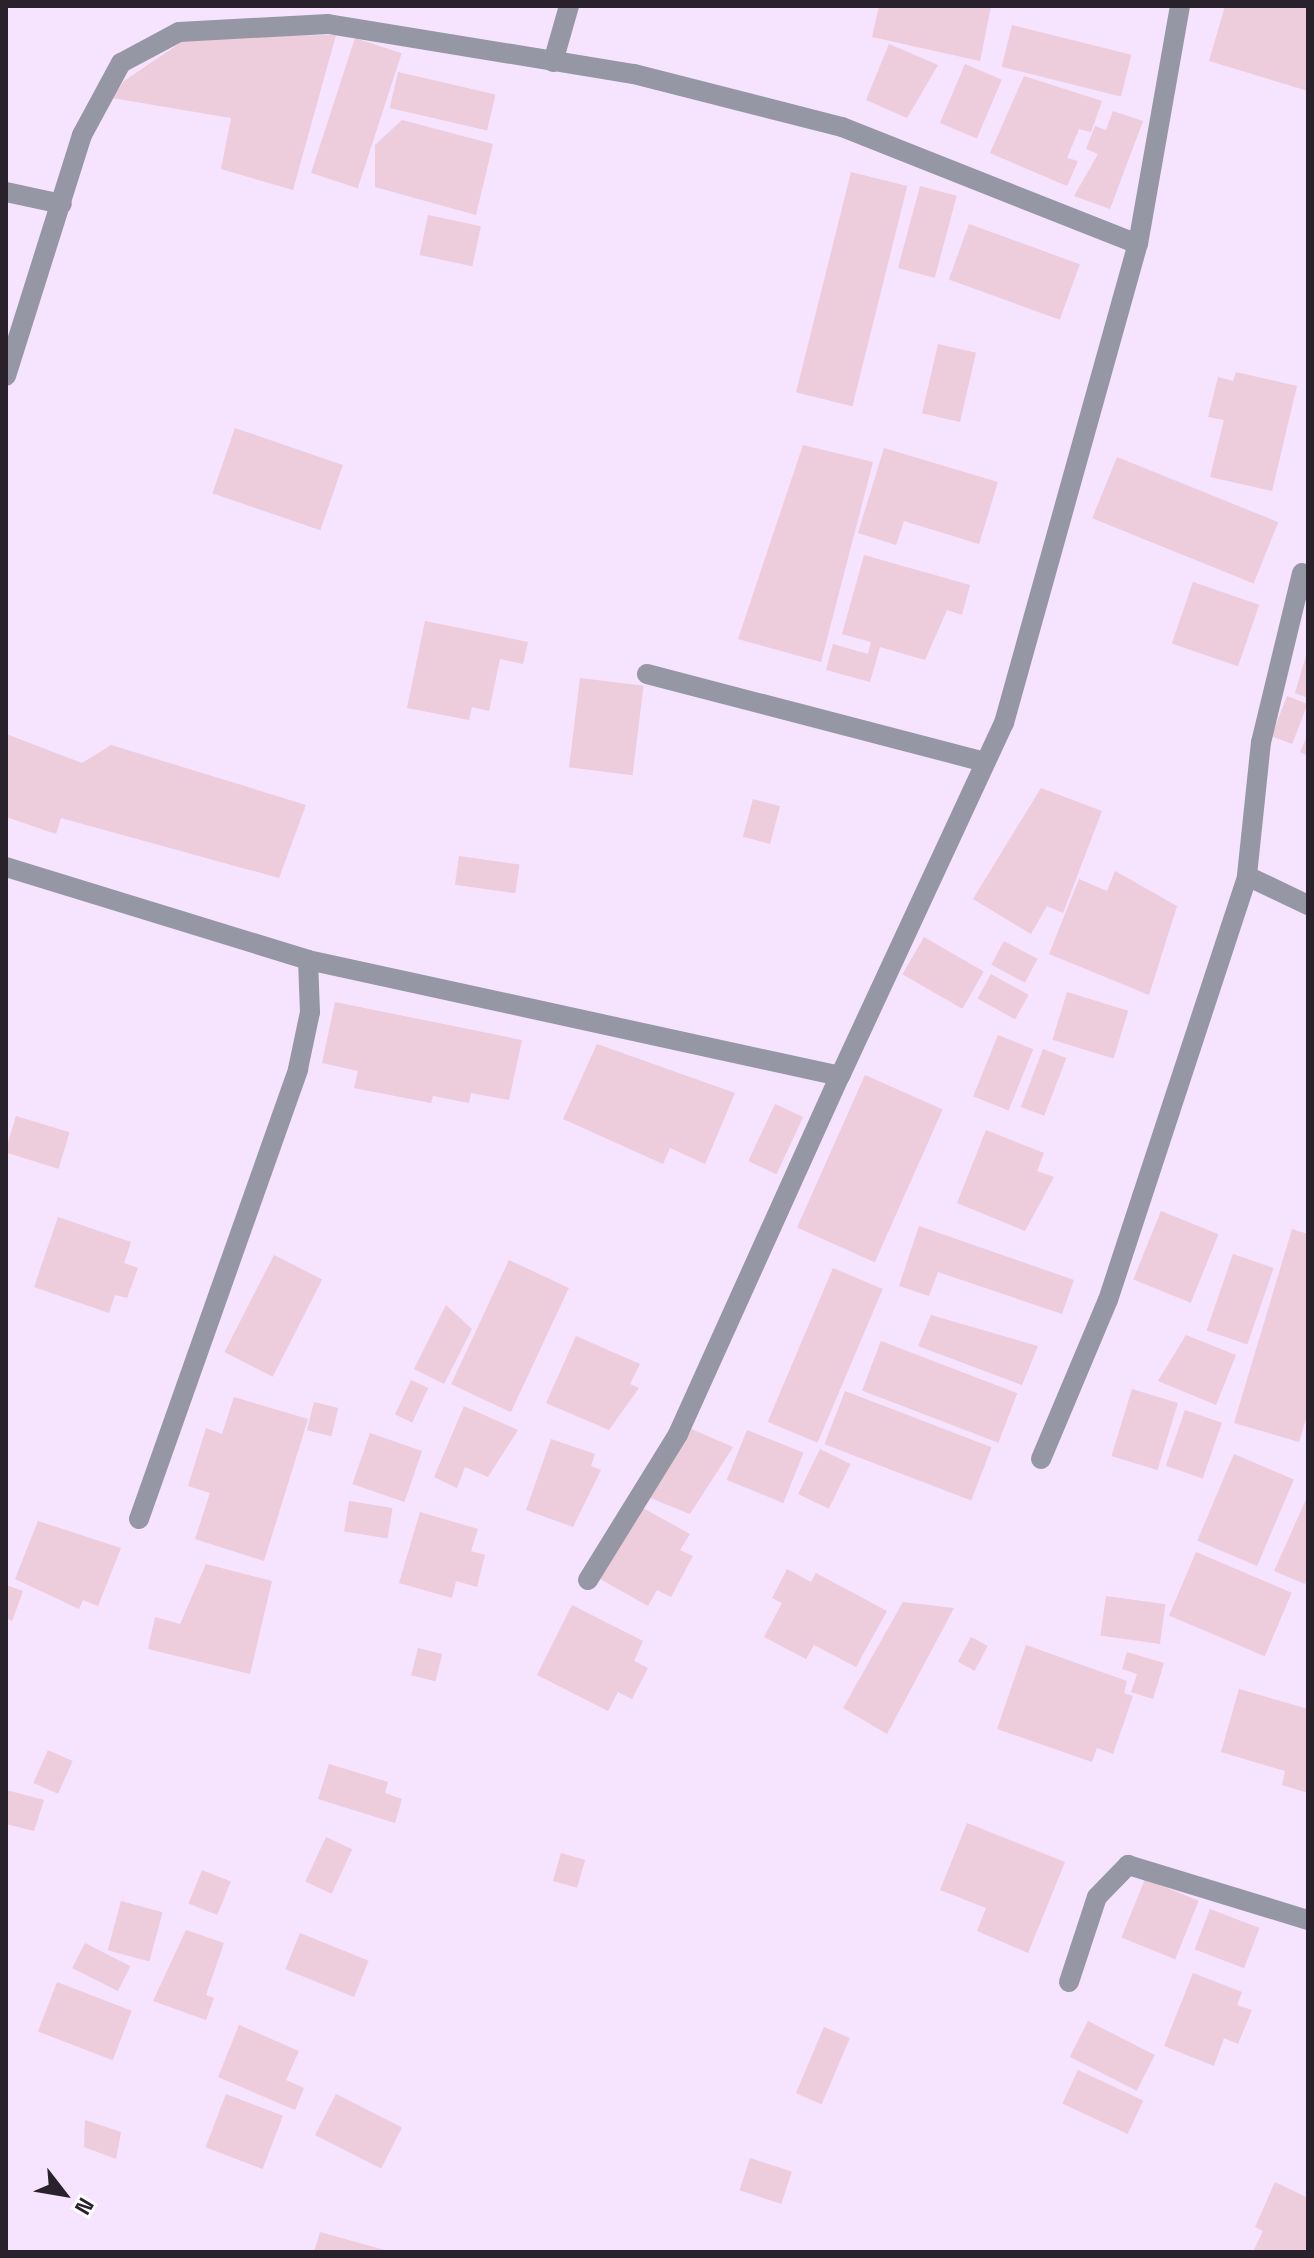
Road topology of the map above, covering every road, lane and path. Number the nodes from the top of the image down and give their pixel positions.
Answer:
1 (569, 6) edge
2 (1180, 6) edge
3 (553, 62) junction
4 (6, 192) edge
5 (62, 204) junction
6 (1138, 244) junction
7 (6, 376) edge
8 (1302, 573) dead end
9 (647, 674) dead end
10 (985, 762) junction
11 (6, 867) edge
12 (1247, 876) junction
13 (1308, 905) edge
14 (308, 960) junction
15 (840, 1076) junction
16 (1041, 1459) dead end
17 (139, 1519) dead end
18 (588, 1580) dead end
19 (1308, 1920) edge
20 (1069, 1982) dead end

1 - 3 street
2 - 6 street
3 - 5 street
3 - 6 street
4 - 5 street
5 - 7 street
6 - 10 street
8 - 12 street
9 - 10 street
10 - 15 street
11 - 14 street
12 - 13 street
12 - 16 street
14 - 15 street
14 - 17 street
15 - 18 street
19 - 20 street

